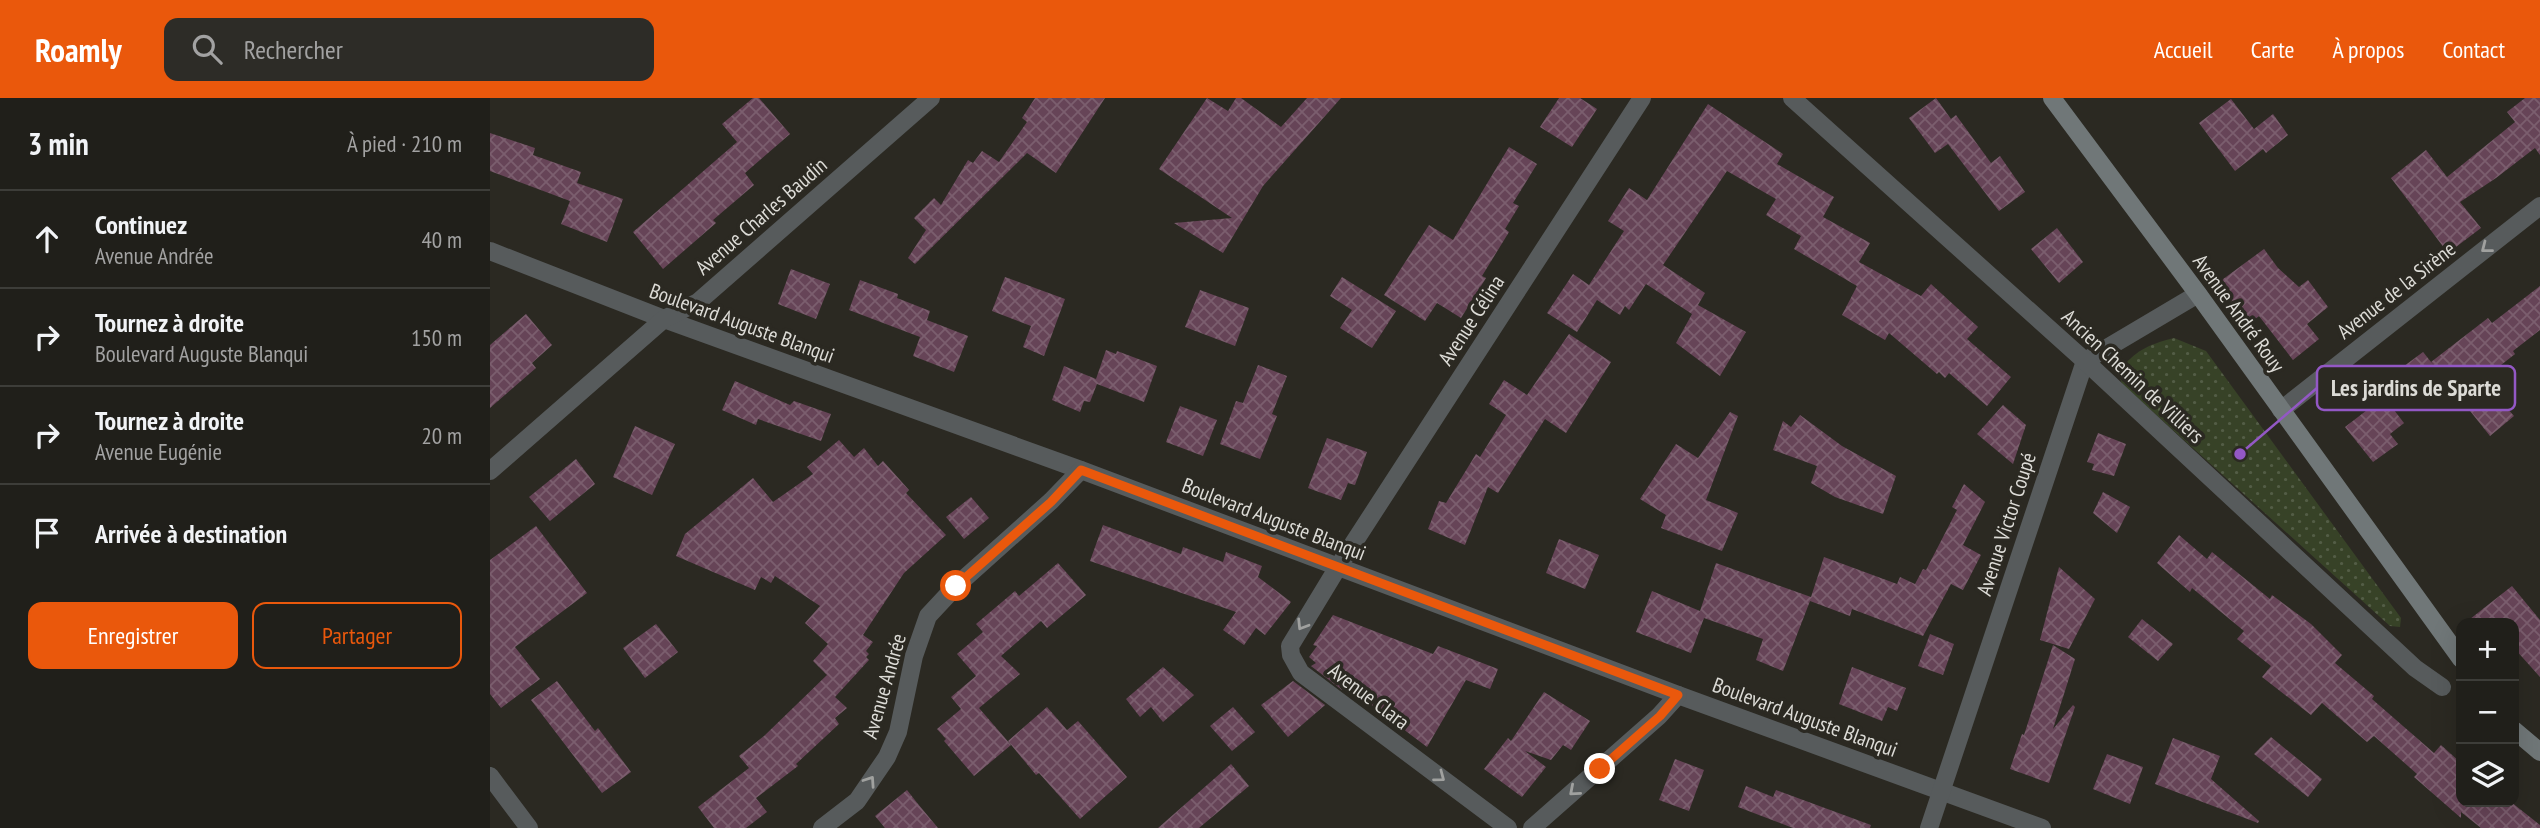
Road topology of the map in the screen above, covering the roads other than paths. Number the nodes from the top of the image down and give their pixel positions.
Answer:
1 (931, 98) edge
2 (1642, 98) edge
3 (1793, 98) edge
4 (2052, 98) edge
5 (2540, 206) edge
6 (490, 251) edge
7 (2199, 294) junction
8 (663, 319) junction
9 (2085, 361) junction
10 (2281, 410) junction
11 (1081, 470) junction
12 (490, 471) edge
13 (1338, 567) junction
14 (2456, 652) edge
15 (2442, 687) dead end
16 (1678, 695) junction
17 (2519, 734) edge
18 (2540, 752) edge
19 (490, 776) edge
20 (1942, 790) junction
21 (529, 828) edge
22 (822, 828) edge
23 (1508, 828) edge
24 (1532, 828) edge
25 (1929, 828) edge
26 (2042, 828) edge

1 - 8 street, Avenue Charles Baudin
2 - 13 street, Avenue Célina
3 - 9 street, Ancien Chemin de Villiers
4 - 7 main road, Avenue André Rouy
5 -> 10 street, Avenue de la Sirène
6 - 8 street, Boulevard Auguste Blanqui
7 - 9 street
7 - 10 main road, Avenue André Rouy
8 - 11 street, Boulevard Auguste Blanqui
8 - 12 street, Avenue Charles Baudin
9 - 15 street, Ancien Chemin de Villiers
9 - 20 street, Avenue Victor Coupé
10 - 14 main road, Avenue André Rouy
11 - 13 street, Boulevard Auguste Blanqui
22 -> 11 street, Avenue Andrée
13 - 16 street, Boulevard Auguste Blanqui
13 -> 23 street, Avenue Clara
16 - 20 street, Boulevard Auguste Blanqui
16 -> 24 street
17 - 18 main road
19 - 21 street
20 - 25 street, Avenue Victor Coupé
20 - 26 street, Boulevard Auguste Blanqui

